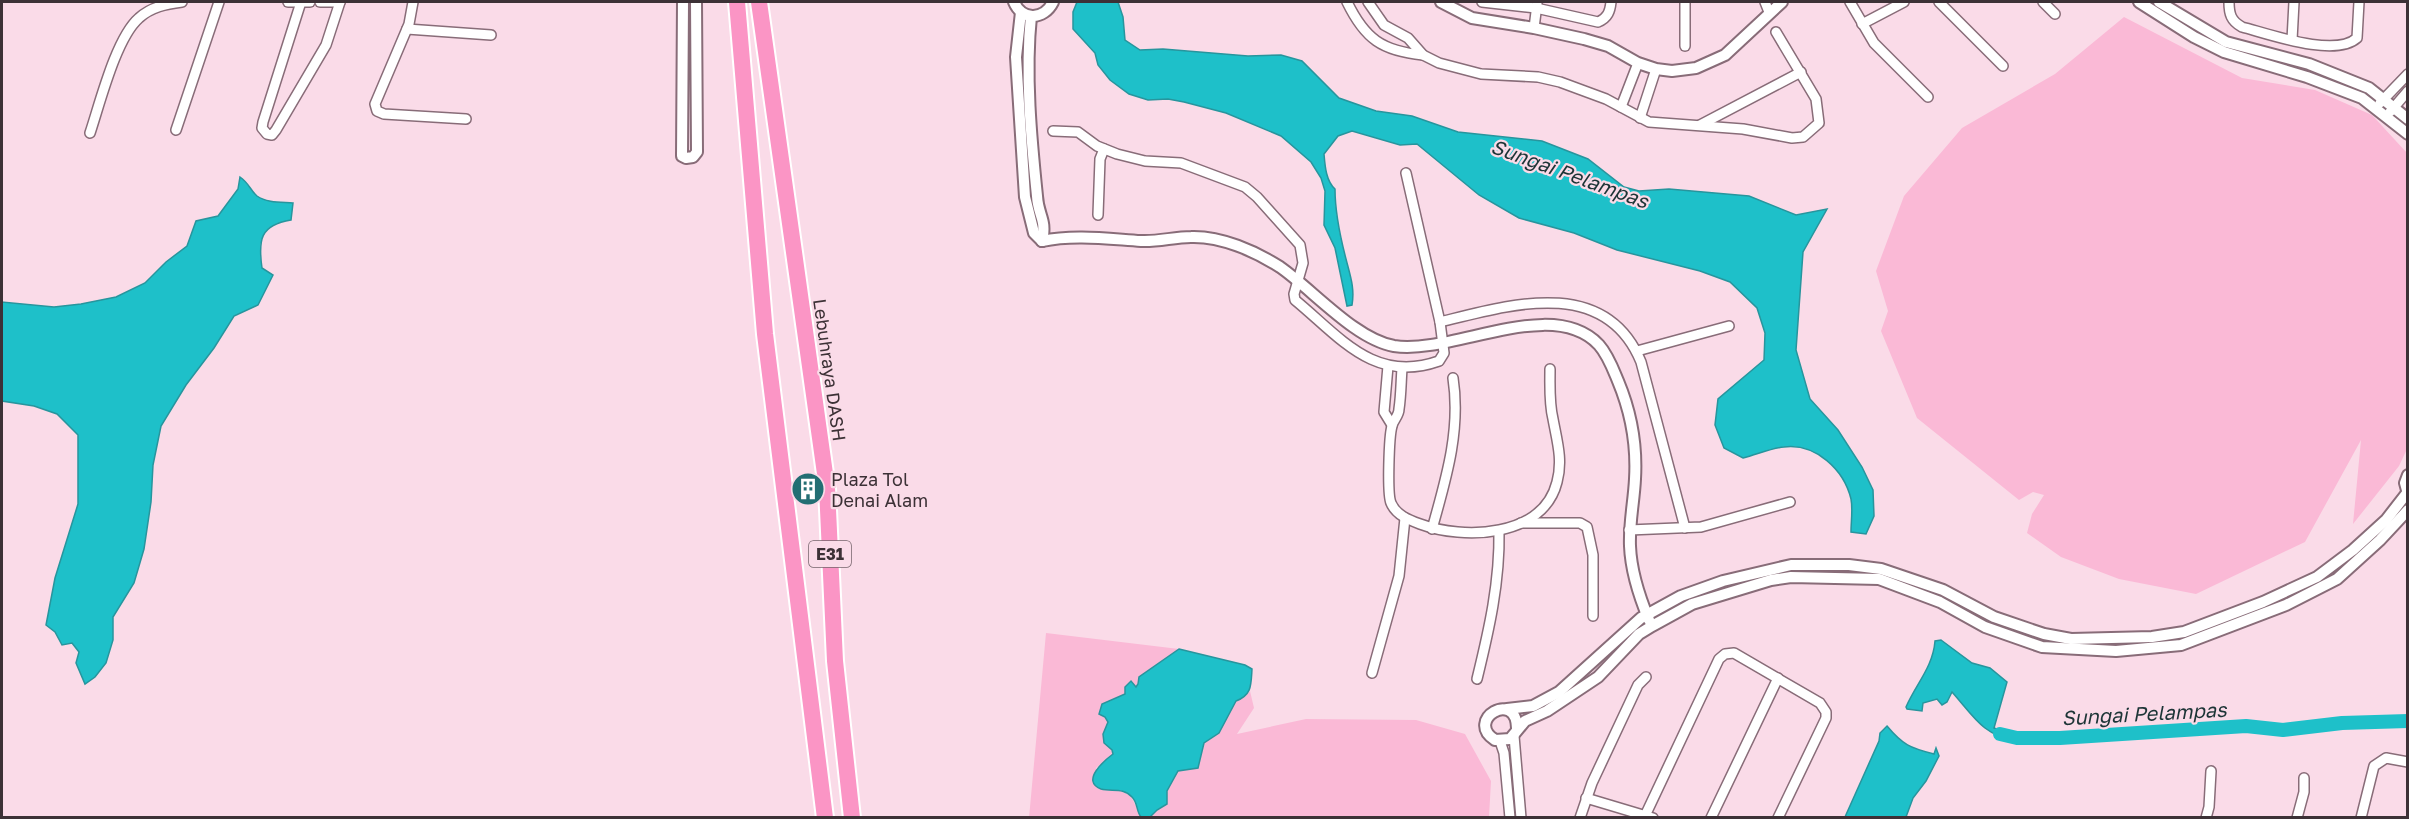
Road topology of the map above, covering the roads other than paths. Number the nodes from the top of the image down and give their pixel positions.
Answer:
1 (182, 2) edge
2 (219, 2) edge
3 (288, 2) edge
4 (301, 2) edge
5 (310, 2) edge
6 (320, 2) edge
7 (340, 2) edge
8 (413, 2) edge
9 (683, 2) edge
10 (696, 2) edge
11 (737, 2) edge
12 (759, 2) edge
13 (1014, 2) edge
14 (1053, 2) edge
15 (1347, 2) edge
16 (1368, 2) edge
17 (1441, 2) edge
18 (1482, 2) edge
19 (1611, 2) edge
20 (1685, 2) edge
21 (1782, 2) edge
22 (1850, 2) edge
23 (1904, 2) edge
24 (1939, 2) edge
25 (2043, 2) edge
26 (2139, 2) edge
27 (2159, 2) edge
28 (2229, 2) edge
29 (2294, 2) edge
30 (2359, 2) edge
31 (1537, 5) edge
32 (1767, 7) edge
33 (1026, 14) junction
34 (2055, 14) dead end
35 (1862, 24) junction
36 (1534, 28) junction
37 (407, 29) junction
38 (1776, 32) dead end
39 (491, 35) dead end
40 (2292, 40) junction
41 (1686, 46) dead end
42 (1423, 55) junction
43 (1638, 63) junction
44 (2003, 66) dead end
45 (1656, 69) junction
46 (1801, 72) junction
47 (2408, 74) edge
48 (2408, 91) edge
49 (1928, 98) dead end
50 (2380, 103) junction
51 (1622, 107) junction
52 (2390, 111) junction
53 (1640, 118) junction
54 (466, 119) dead end
55 (2408, 119) edge
56 (1700, 125) junction
57 (176, 130) dead end
58 (1053, 131) dead end
59 (90, 133) dead end
60 (2408, 134) edge
61 (1104, 149) junction
62 (1406, 173) dead end
63 (1098, 215) dead end
64 (1299, 283) junction
65 (1440, 322) junction
66 (1729, 326) dead end
67 (1444, 343) junction
68 (1637, 351) junction
69 (1388, 366) junction
70 (1402, 368) junction
71 (1550, 369) dead end
72 (1453, 378) dead end
73 (1392, 425) junction
74 (2408, 475) edge
75 (2407, 493) edge
76 (1790, 502) dead end
77 (2408, 510) edge
78 (1405, 518) junction
79 (1521, 523) junction
80 (1685, 528) junction
81 (1432, 529) junction
82 (1629, 530) junction
83 (1498, 531) junction
84 (1647, 615) junction
85 (1593, 616) dead end
86 (1652, 626) junction
87 (1372, 673) dead end
88 (1646, 677) dead end
89 (1778, 678) junction
90 (1477, 679) dead end
91 (1503, 709) junction
92 (1516, 732) junction
93 (1500, 741) junction
94 (2408, 762) edge
95 (2211, 771) dead end
96 (2304, 778) dead end
97 (1586, 798) junction
98 (1647, 817) edge
99 (825, 818) edge
100 (852, 818) edge
101 (1510, 818) edge
102 (1521, 818) edge
103 (1580, 818) edge
104 (1711, 818) edge
105 (1778, 818) edge
106 (2206, 818) edge
107 (2297, 818) edge
108 (2361, 818) edge

1 - 59 street
2 - 57 street
3 - 4 street
4 - 5 street
4 - 7 street
6 - 7 street
8 - 37 street
9 - 10 street
11 - 99 highway, E31
12 - 100 highway, Lebuhraya DASH / E31
13 - 33 street
14 - 33 street
15 - 42 street
16 - 42 street
17 - 36 street
18 - 31 street
19 - 31 street
20 - 41 street
21 - 32 street
22 - 35 street
23 - 35 street
24 - 44 street
25 - 34 street
26 - 50 street
27 - 50 street
28 - 40 street
29 - 40 street
30 - 40 street
31 - 36 street
32 - 45 street
33 - 64 street
35 - 49 street
36 - 43 street
37 - 39 street
37 - 54 street
38 - 46 street
42 - 51 street
43 - 45 street
43 - 51 street
45 - 53 street
46 - 56 street
46 - 56 street
47 - 50 street
48 - 52 street
50 - 52 street
51 - 53 street
52 - 55 street
52 - 60 street
53 - 56 street
58 - 61 street
61 - 63 street
61 - 64 street
62 - 65 street
64 - 67 street
64 - 69 street
65 - 67 street
65 - 68 street
66 - 68 street
67 - 70 street
67 - 82 street
68 - 80 street
69 - 70 street
69 - 73 street
70 - 73 street
71 - 79 street
72 - 81 street
73 - 78 street
74 - 75 street
75 - 84 street
76 - 80 street
77 - 86 street
78 - 81 street
78 - 87 street
79 - 83 street
79 - 85 street
80 - 82 street
81 - 83 street
82 - 84 street
83 - 90 street
84 - 86 street
84 - 91 street
86 - 92 street
88 - 97 street
89 - 98 street
89 - 104 street
89 - 105 street
91 - 92 street
91 - 93 street
92 - 93 street
92 - 102 street
93 - 101 street
94 - 108 street
95 - 106 street
96 - 107 street
97 - 98 street
97 - 103 street

